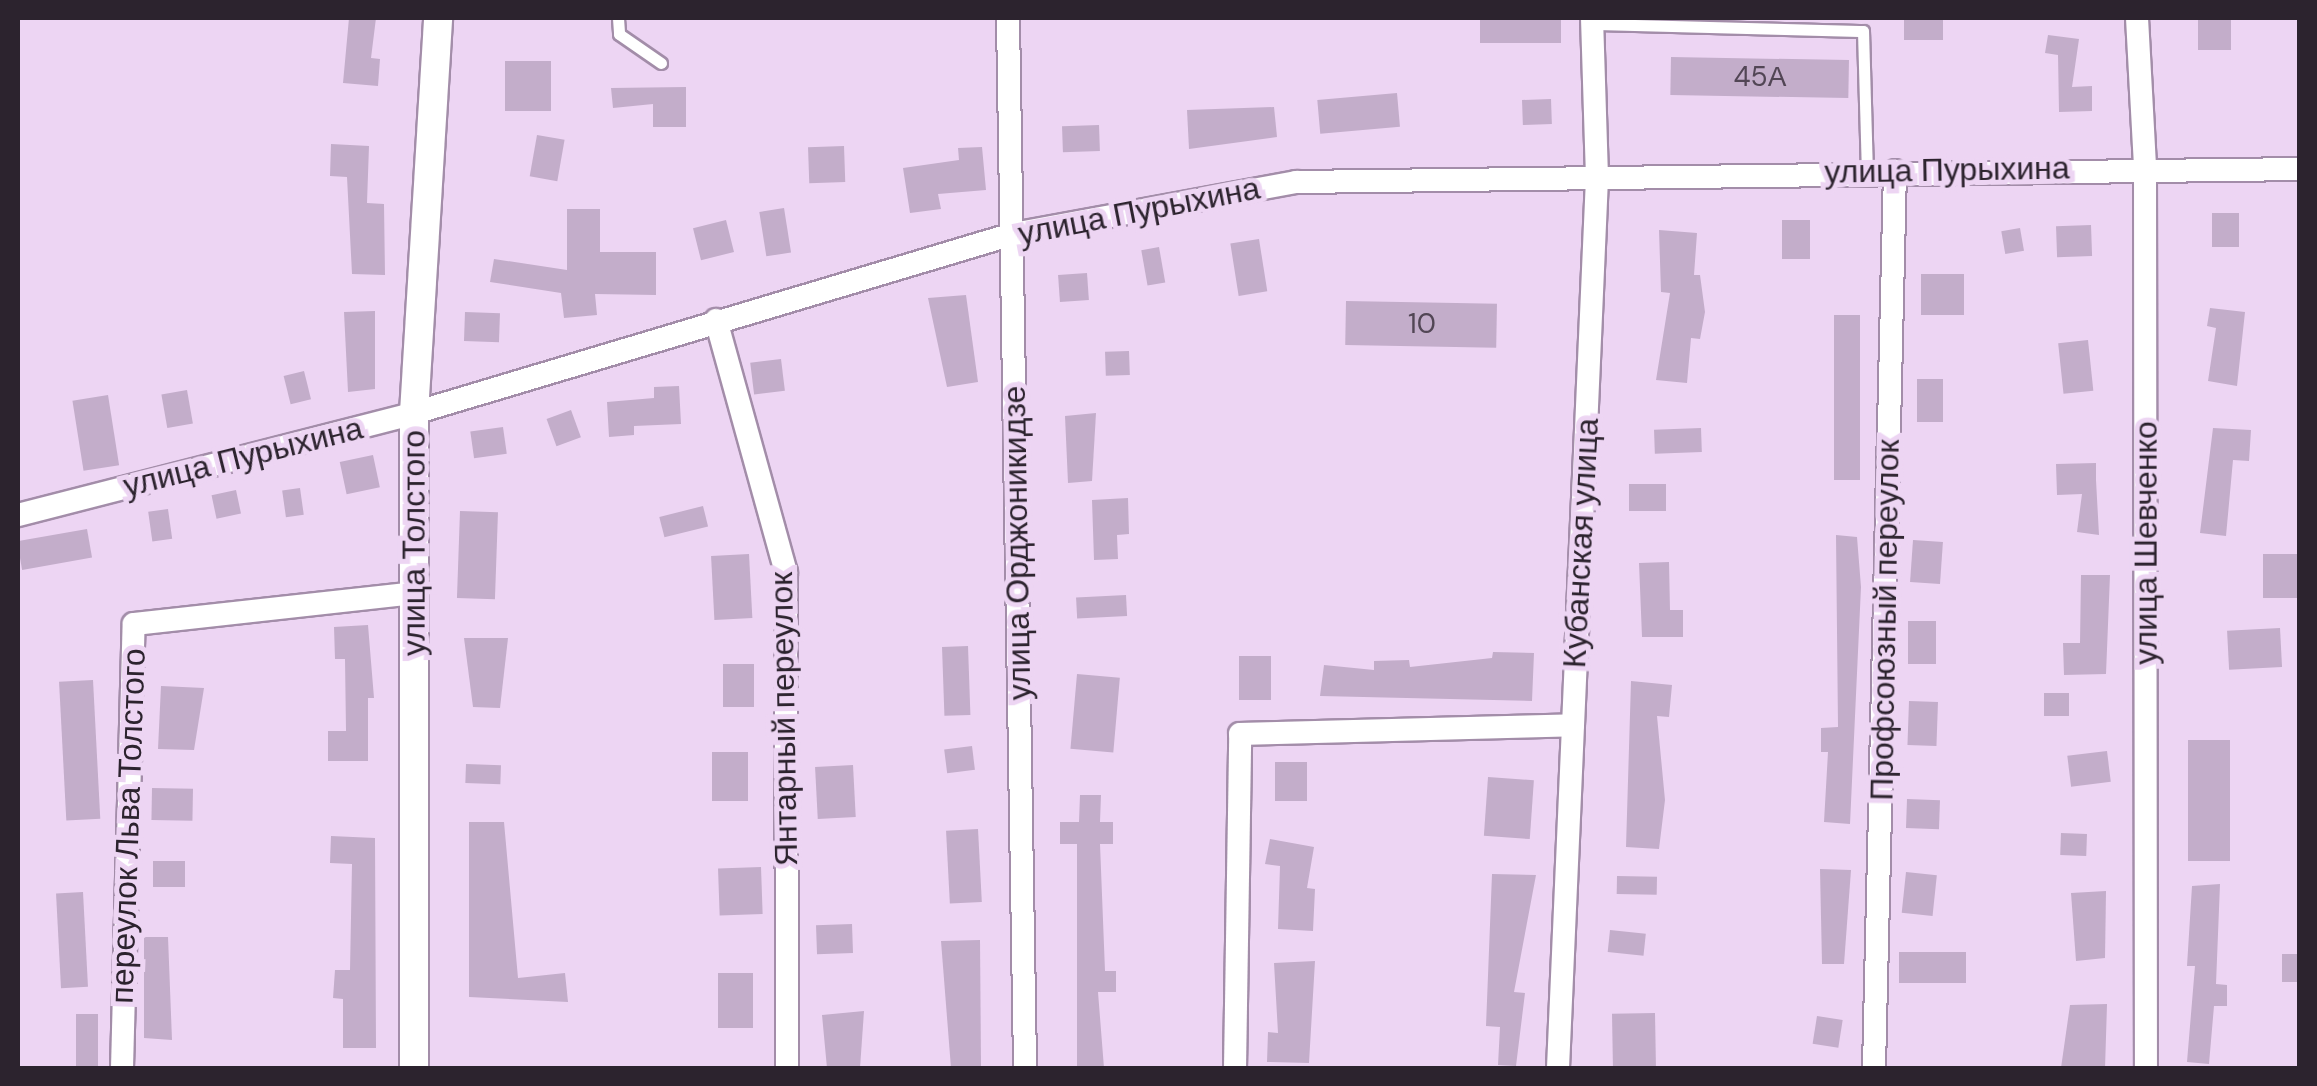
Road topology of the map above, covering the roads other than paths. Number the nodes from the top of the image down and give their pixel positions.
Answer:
1 (438, 18) edge
2 (618, 18) edge
3 (1008, 18) edge
4 (2137, 18) edge
5 (1592, 21) edge
6 (661, 63) dead end
7 (2145, 165) junction
8 (2300, 169) edge
9 (1867, 172) junction
10 (1895, 172) junction
11 (1597, 177) junction
12 (1013, 234) junction
13 (716, 320) junction
14 (414, 413) junction
15 (18, 515) edge
16 (414, 593) junction
17 (1573, 725) junction
18 (122, 1068) edge
19 (414, 1068) edge
20 (786, 1068) edge
21 (1024, 1068) edge
22 (1235, 1068) edge
23 (1558, 1068) edge
24 (1874, 1068) edge
25 (2146, 1068) edge

1 - 14 street, улица Толстого
2 - 6 lane
3 - 12 street, улица Орджоникидзе
4 - 7 street, улица Шевченко
5 - 9 lane
5 - 11 street, Кубанская улица
7 - 8 street, улица Пурыхина
7 - 10 street, улица Пурыхина
7 - 25 street, улица Шевченко
9 - 10 street, улица Пурыхина
9 - 11 street, улица Пурыхина
10 - 24 street, Профсоюзный переулок
11 - 12 street, улица Пурыхина
11 - 17 street, Кубанская улица
12 - 13 street, улица Пурыхина
12 - 21 street, улица Орджоникидзе
13 - 14 street, улица Пурыхина
13 - 20 street, Янтарный переулок
14 - 15 street, улица Пурыхина
14 - 16 street, улица Толстого
16 - 18 street, переулок Льва Толстого
16 - 19 street, улица Толстого
17 - 22 street
17 - 23 street, Кубанская улица

